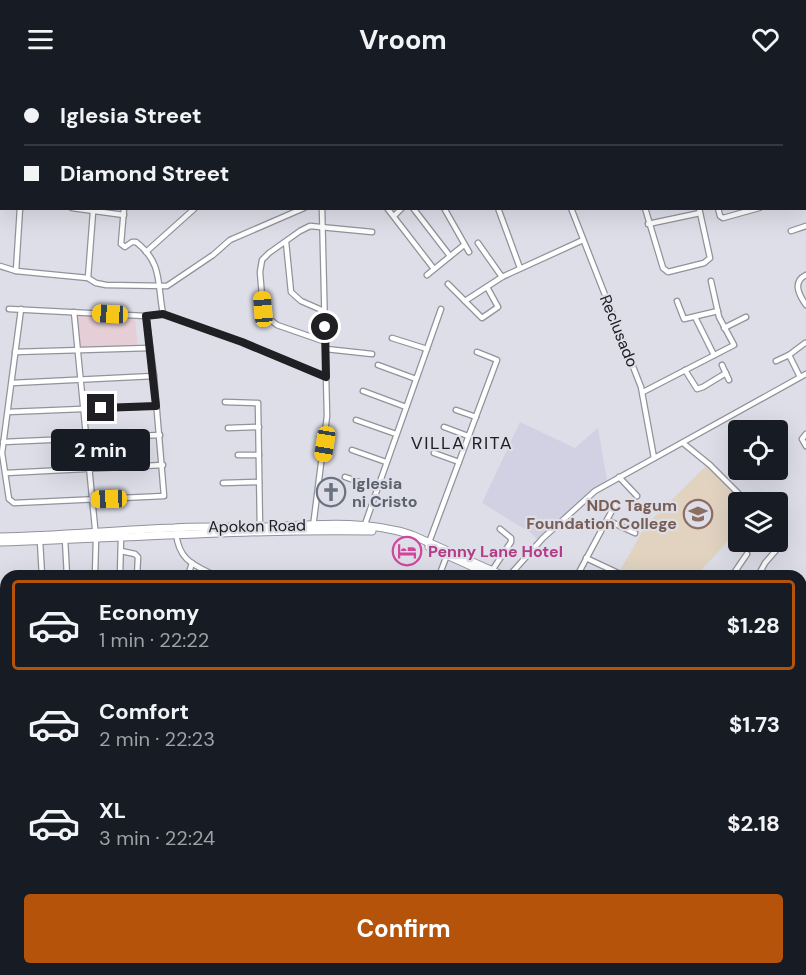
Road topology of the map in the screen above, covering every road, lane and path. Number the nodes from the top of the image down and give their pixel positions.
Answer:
1 (20, 210) edge
2 (82, 210) edge
3 (124, 210) edge
4 (193, 210) edge
5 (299, 210) edge
6 (322, 210) edge
7 (389, 210) edge
8 (400, 210) edge
9 (414, 210) edge
10 (445, 210) edge
11 (499, 210) edge
12 (572, 210) edge
13 (645, 210) edge
14 (718, 210) edge
15 (700, 211) edge
16 (737, 211) edge
17 (93, 212) junction
18 (124, 215) junction
19 (394, 216) junction
20 (648, 224) junction
21 (806, 225) edge
22 (322, 226) junction
23 (791, 231) dead end
24 (372, 232) dead end
25 (583, 240) junction
26 (286, 242) junction
27 (478, 243) dead end
28 (464, 245) junction
29 (146, 252) junction
30 (469, 252) dead end
31 (450, 256) junction
32 (0, 266) edge
33 (520, 268) junction
34 (434, 269) junction
35 (16, 271) junction
36 (427, 275) dead end
37 (806, 275) edge
38 (502, 277) junction
39 (88, 278) junction
40 (711, 282) dead end
41 (448, 284) dead end
42 (158, 287) junction
43 (487, 287) junction
44 (465, 301) junction
45 (677, 301) dead end
46 (806, 305) edge
47 (9, 309) dead end
48 (21, 309) junction
49 (441, 309) dead end
50 (324, 311) junction
51 (718, 311) junction
52 (74, 312) junction
53 (163, 314) junction
54 (146, 316) junction
55 (695, 316) junction
56 (746, 317) dead end
57 (724, 328) junction
58 (392, 338) dead end
59 (326, 342) junction
60 (805, 343) edge
61 (149, 348) junction
62 (326, 349) junction
63 (427, 349) junction
64 (78, 351) junction
65 (15, 352) junction
66 (477, 352) dead end
67 (372, 354) dead end
68 (714, 355) junction
69 (789, 356) junction
70 (776, 361) dead end
71 (378, 365) dead end
72 (722, 365) dead end
73 (685, 370) junction
74 (726, 373) junction
75 (806, 374) edge
76 (154, 376) junction
77 (326, 377) junction
78 (800, 377) junction
79 (79, 379) junction
80 (416, 379) junction
81 (729, 380) dead end
82 (12, 383) junction
83 (363, 391) dead end
84 (643, 392) junction
85 (225, 402) dead end
86 (156, 406) junction
87 (406, 407) junction
88 (82, 409) junction
89 (456, 410) dead end
90 (8, 412) junction
91 (476, 417) junction
92 (356, 420) dead end
93 (259, 427) junction
94 (228, 428) dead end
95 (444, 428) dead end
96 (396, 434) junction
97 (806, 434) edge
98 (159, 435) junction
99 (468, 436) junction
100 (85, 439) junction
101 (3, 442) junction
102 (683, 443) junction
103 (806, 447) edge
104 (351, 450) dead end
105 (434, 453) dead end
106 (238, 455) dead end
107 (259, 455) junction
108 (654, 458) junction
109 (386, 462) junction
110 (459, 462) junction
111 (163, 465) junction
112 (88, 469) junction
113 (6, 473) junction
114 (345, 477) dead end
115 (619, 477) junction
116 (259, 482) junction
117 (223, 483) dead end
118 (376, 488) junction
119 (737, 492) edge
120 (637, 496) dead end
121 (91, 499) junction
122 (616, 503) dead end
123 (608, 520) junction
124 (313, 527) junction
125 (363, 528) junction
126 (260, 530) junction
127 (500, 530) dead end
128 (176, 531) junction
129 (635, 533) dead end
130 (121, 534) junction
131 (95, 536) junction
132 (0, 537) edge
133 (65, 539) junction
134 (40, 541) junction
135 (0, 542) edge
136 (428, 544) junction
137 (121, 551) junction
138 (774, 552) edge
139 (747, 554) dead end
140 (447, 555) junction
141 (586, 558) junction
142 (192, 563) junction
143 (42, 570) edge
144 (67, 570) edge
145 (95, 570) edge
146 (120, 570) edge
147 (137, 570) edge
148 (190, 570) edge
149 (205, 570) edge
150 (441, 570) edge
151 (484, 570) edge
152 (485, 570) edge
153 (494, 570) edge
154 (514, 570) edge
155 (580, 570) edge
156 (612, 570) edge
157 (736, 570) edge
158 (761, 570) edge

1 - 35 street
2 - 17 street
3 - 18 street
4 - 29 street
5 - 42 street
6 - 22 street
7 - 19 street
8 - 19 street
9 - 31 street
10 - 28 street
11 - 33 street
12 - 25 street, Reclusado
13 - 20 street
14 - 16 street
15 - 20 street
15 - 20 street
17 - 18 street
17 - 39 street
18 - 29 street
19 - 34 street
21 - 23 street
22 - 24 street
22 - 26 street
22 - 50 street
25 - 33 street
25 - 84 street, Reclusado
26 - 50 street
26 - 59 street
27 - 38 street
28 - 30 street
28 - 31 street
29 - 42 street
31 - 34 street
32 - 35 street
33 - 38 street
34 - 36 street
35 - 39 street
37 - 46 street
38 - 43 street
39 - 42 street
40 - 51 street
41 - 44 street
42 - 53 street
43 - 44 street
43 - 44 street
45 - 55 street
47 - 48 street
48 - 52 street
48 - 65 street
49 - 63 street
50 - 59 street
51 - 55 street
51 - 57 street
52 - 54 street
52 - 64 street
53 - 54 street
53 - 77 street
54 - 61 street
55 - 68 street
56 - 57 street
57 - 68 street
58 - 63 street
59 - 62 street
60 - 69 street
61 - 64 street
61 - 76 street
62 - 67 street
62 - 77 street
63 - 80 street
64 - 65 street
64 - 79 street
65 - 82 street
66 - 91 street
68 - 73 street
69 - 70 street
69 - 78 street
71 - 80 street
72 - 74 street
73 - 74 street
73 - 84 street
74 - 81 street
75 - 78 street
76 - 79 street
76 - 86 street
77 - 124 street
78 - 102 street
79 - 82 street
79 - 88 street
80 - 87 street
82 - 90 street
83 - 87 street
84 - 108 street, Reclusado
85 - 93 street
86 - 88 street
86 - 98 street
87 - 96 street
88 - 90 street
88 - 100 street
89 - 91 street
90 - 101 street
91 - 99 street
92 - 96 street
93 - 94 street
93 - 107 street
95 - 99 street
96 - 109 street
97 - 103 street
98 - 100 street
98 - 111 street
99 - 110 street
100 - 101 street
100 - 112 street
101 - 113 street
102 - 108 street
102 - 119 street
104 - 109 street
105 - 110 street
106 - 107 street
107 - 116 street
108 - 115 street
109 - 118 street
110 - 136 street
111 - 112 street
111 - 121 street
112 - 113 street
112 - 121 street
113 - 121 street
114 - 118 street
115 - 120 street
115 - 154 street
116 - 117 street
116 - 126 street
118 - 125 street
121 - 131 street
122 - 123 street
123 - 129 street
123 - 141 street
124 - 125 highway, Apokon Road
124 - 126 highway, Apokon Road
125 - 136 highway, Apokon Road
126 - 128 highway, Apokon Road
127 - 153 street
128 - 130 highway, Apokon Road
128 - 142 street
130 - 131 highway, Apokon Road
130 - 137 street
131 - 132 highway, Apokon Road
131 - 133 highway, Apokon Road
131 - 145 street
133 - 134 highway, Apokon Road
133 - 144 street
134 - 135 highway, Apokon Road
134 - 143 street
136 - 140 highway, Apokon Road
136 - 152 highway, Apokon Road
137 - 146 street
137 - 147 street
138 - 158 street
139 - 157 street
140 - 150 street
140 - 151 highway, Apokon Road
141 - 155 street
141 - 156 street
142 - 148 street
142 - 149 street

